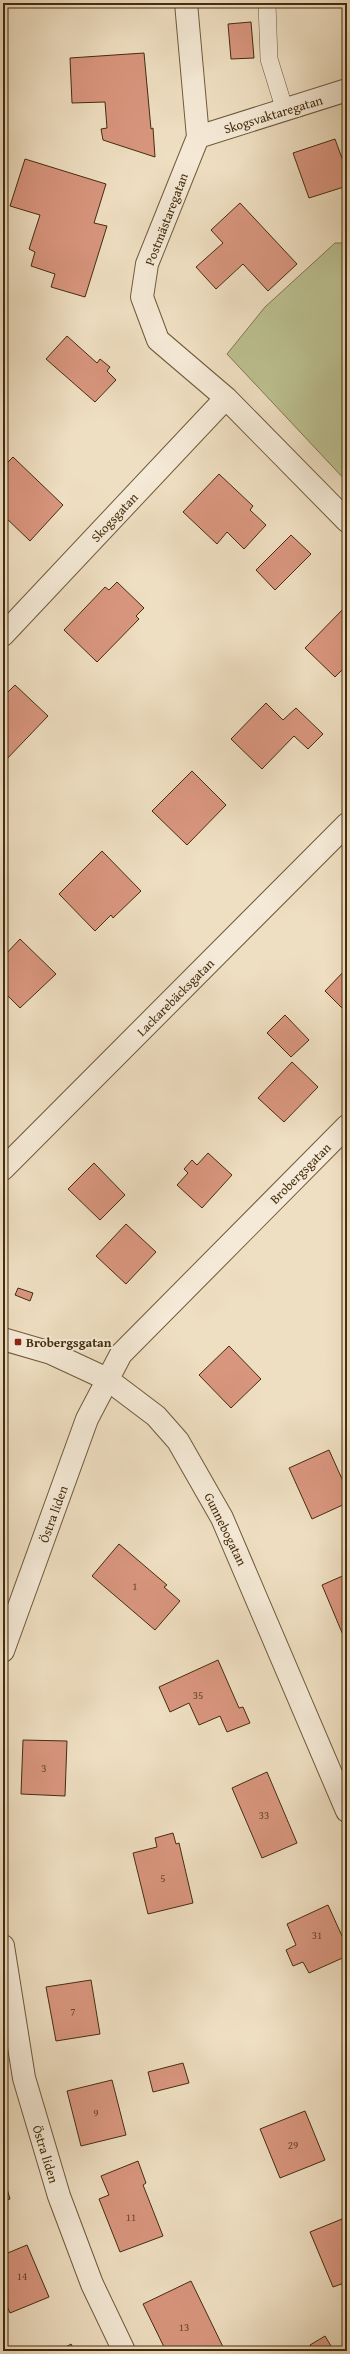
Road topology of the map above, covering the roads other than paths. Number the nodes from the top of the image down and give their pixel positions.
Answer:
1 (186, 3) edge
2 (267, 3) edge
3 (347, 90) edge
4 (285, 111) junction
5 (198, 137) junction
6 (226, 398) junction
7 (347, 522) edge
8 (3, 635) edge
9 (347, 824) edge
10 (347, 1126) edge
11 (3, 1169) edge
12 (3, 1339) edge
13 (107, 1379) junction
14 (3, 1651) edge
15 (347, 1811) edge
16 (3, 1946) edge
17 (124, 2351) edge

1 - 5 street, Postmästaregatan
2 - 4 lane
3 - 4 street, Skogsvaktaregatan
4 - 5 street, Skogsvaktaregatan
5 - 6 street, Postmästaregatan
6 - 7 street, Postmästaregatan
6 - 8 street, Skogsgatan
9 - 11 street, Lackarebäcksgatan
10 - 13 street, Brobergsgatan
12 - 13 street, Gunnebogatan
13 - 14 street, Östra liden
13 - 15 street, Gunnebogatan
16 - 17 street, Östra liden

